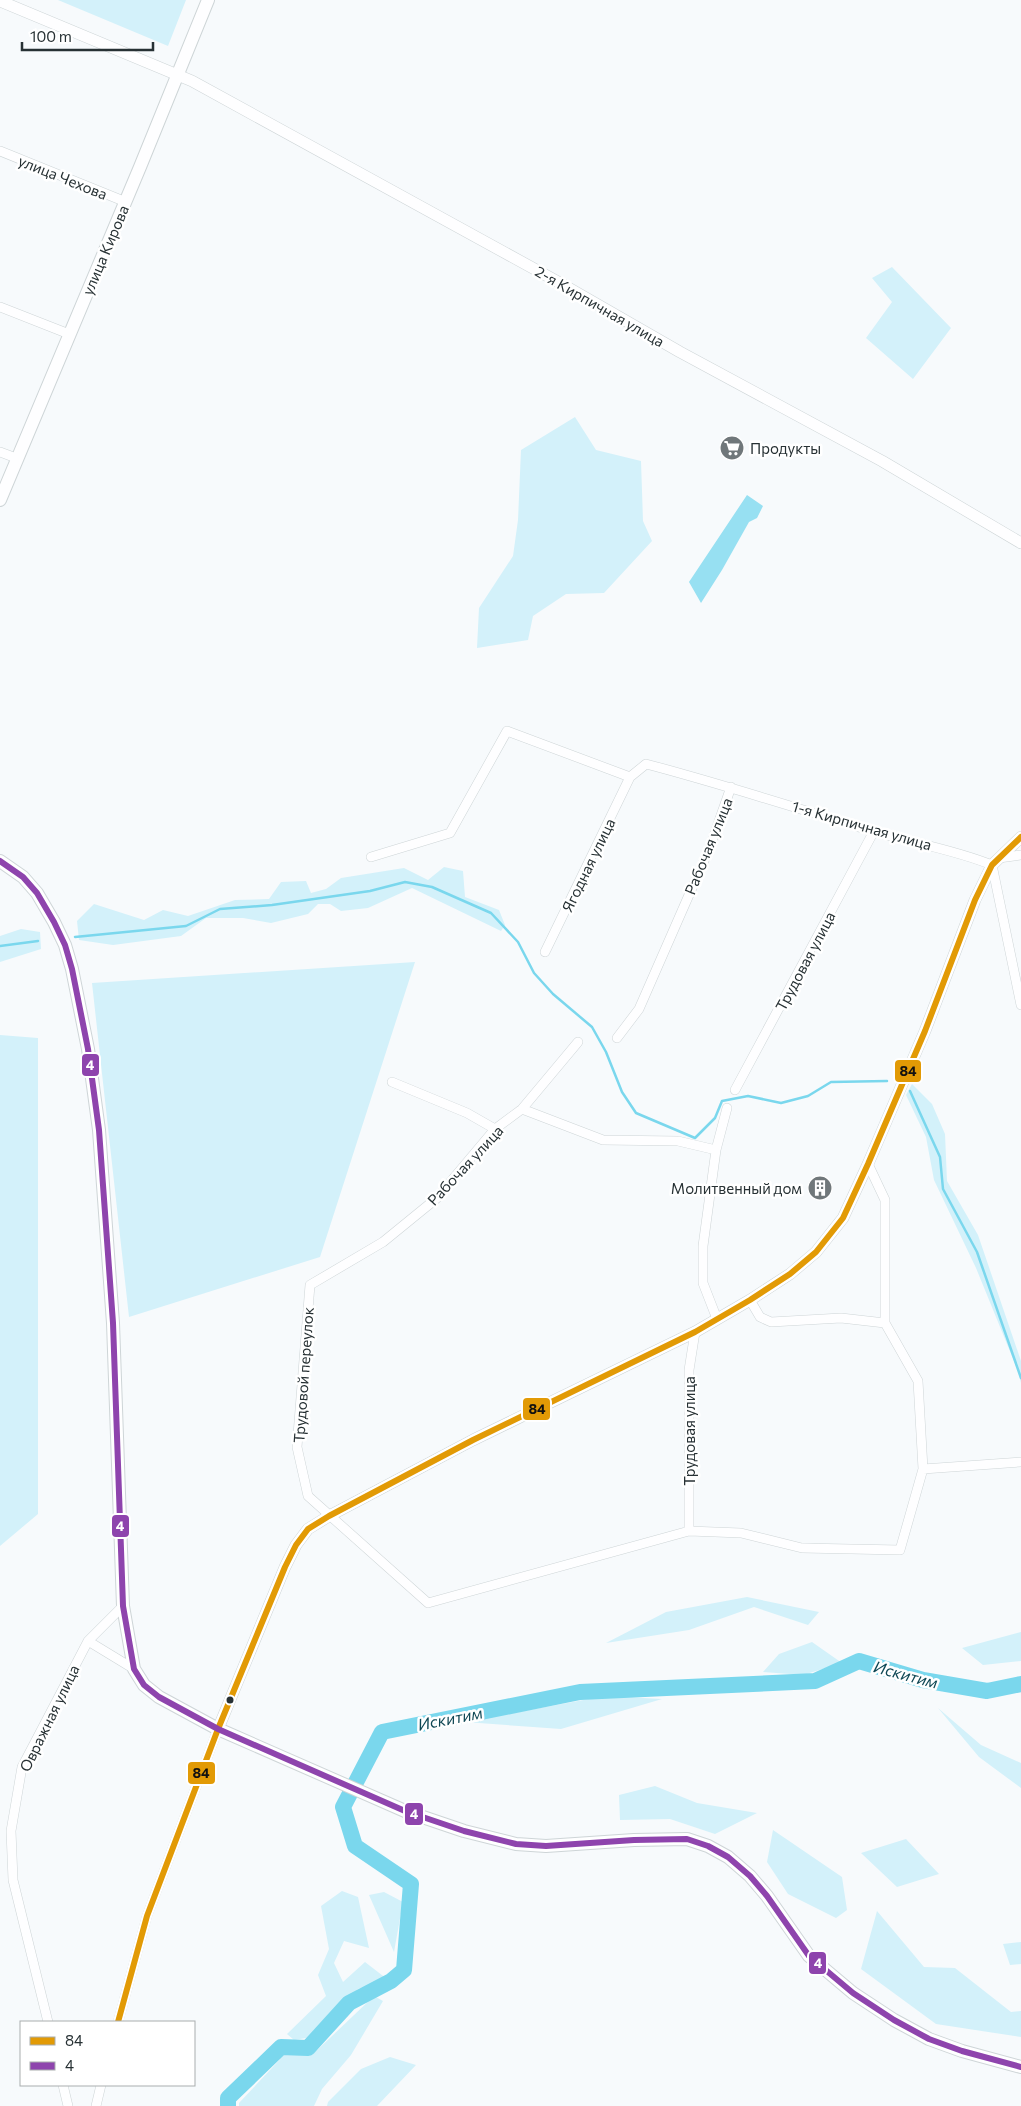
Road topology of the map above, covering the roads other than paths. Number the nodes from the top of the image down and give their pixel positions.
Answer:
1 (208, 0) edge
2 (0, 1) edge
3 (177, 74) junction
4 (0, 151) edge
5 (126, 202) junction
6 (0, 307) edge
7 (69, 334) junction
8 (0, 452) edge
9 (16, 458) junction
10 (0, 500) edge
11 (1021, 543) edge
12 (630, 777) junction
13 (731, 787) junction
14 (874, 831) junction
15 (1021, 837) edge
16 (1021, 855) edge
17 (371, 857) dead end
18 (0, 861) edge
19 (996, 861) junction
20 (545, 952) dead end
21 (1021, 1005) edge
22 (617, 1038) dead end
23 (578, 1042) dead end
24 (392, 1082) dead end
25 (735, 1090) dead end
26 (727, 1108) dead end
27 (522, 1110) junction
28 (495, 1129) junction
29 (716, 1150) junction
30 (868, 1164) junction
31 (310, 1285) joint
32 (750, 1300) junction
33 (717, 1319) junction
34 (885, 1323) junction
35 (695, 1332) junction
36 (1021, 1462) edge
37 (923, 1468) junction
38 (329, 1516) junction
39 (689, 1531) junction
40 (123, 1606) junction
41 (88, 1641) junction
42 (134, 1669) junction
43 (218, 1729) junction
44 (48, 2021) edge
45 (118, 2021) edge
46 (1021, 2067) edge
47 (63, 2086) edge
48 (102, 2086) edge
49 (68, 2106) edge
50 (96, 2106) edge

1 - 3 main road, улица Кирова
2 - 3 street, 2-я Кирпичная улица
3 - 5 main road, улица Кирова
3 - 11 street, 2-я Кирпичная улица
4 - 5 street, улица Чехова
5 - 7 main road, улица Кирова
6 - 7 street
7 - 9 main road, улица Кирова
8 - 9 street
9 - 10 main road, улица Кирова
12 - 13 street, 1-я Кирпичная улица
12 - 17 street
12 - 20 street, Ягодная улица
13 - 14 street, 1-я Кирпичная улица
13 - 22 street, Рабочая улица
14 - 19 street, 1-я Кирпичная улица
14 - 25 street, Трудовая улица
15 - 19 street
16 - 19 street, 1-я Кирпичная улица
18 - 40 main road
19 - 21 street
19 - 30 street
23 - 27 street, Рабочая улица
24 - 28 street
26 - 29 street
27 - 28 street, Рабочая улица
27 - 29 street
28 - 31 street, Рабочая улица
29 - 33 street
30 - 32 street
30 - 34 street
31 - 38 street, Трудовой переулок
32 - 33 street
32 - 34 street
33 - 35 street
34 - 37 street
35 - 38 street
35 - 39 street, Трудовая улица
36 - 37 street
37 - 39 street
38 - 39 street, Трудовой переулок
38 - 43 street
40 - 41 street, Овражная улица
40 - 42 main road
41 - 42 street
41 - 44 street, Овражная улица
42 - 43 main road
43 - 45 street
43 - 46 main road
47 - 49 street
48 - 50 street

